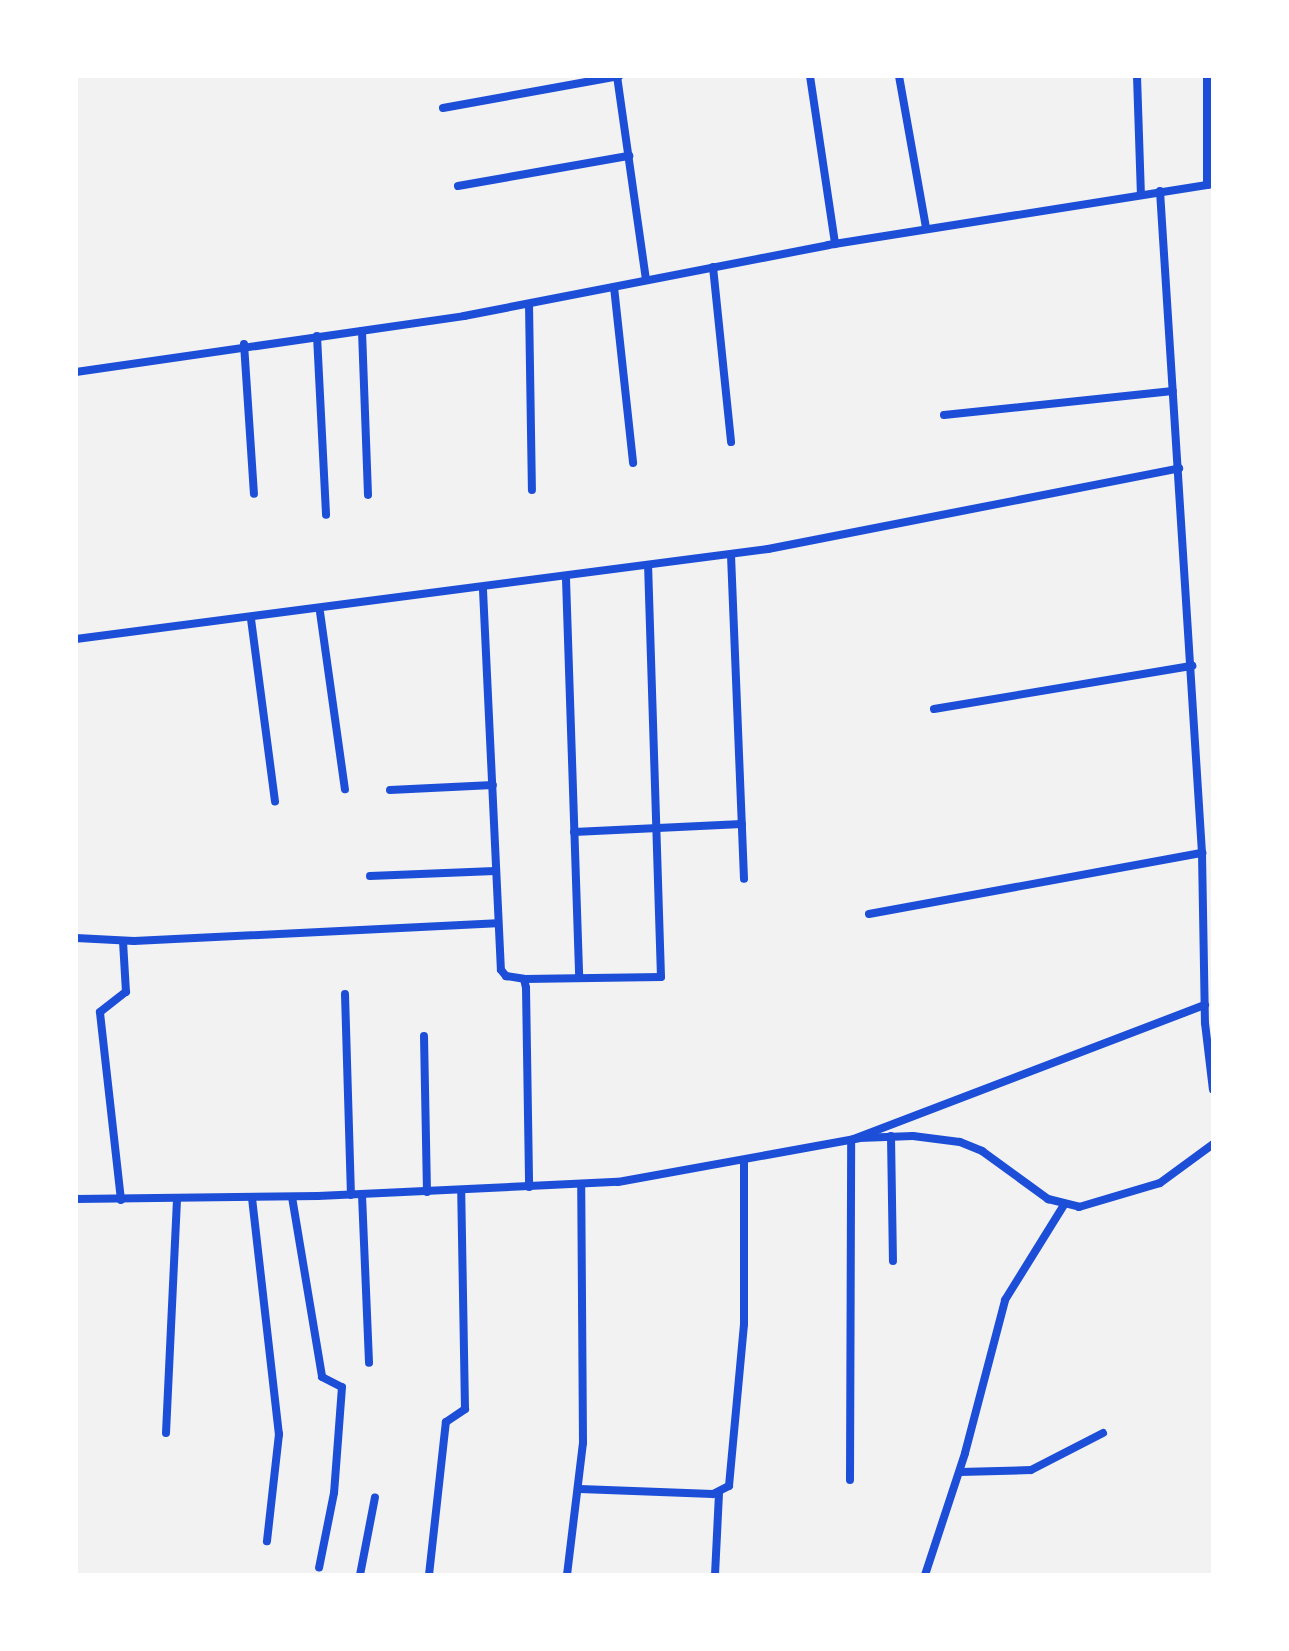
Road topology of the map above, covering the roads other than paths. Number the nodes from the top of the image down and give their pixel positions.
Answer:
1 (618, 76) edge
2 (810, 76) edge
3 (899, 76) edge
4 (1137, 76) edge
5 (1207, 76) edge
6 (443, 108) dead end
7 (629, 156) junction
8 (1210, 184) edge
9 (458, 186) dead end
10 (1160, 191) junction
11 (1141, 194) junction
12 (926, 228) junction
13 (835, 244) junction
14 (713, 267) junction
15 (646, 280) junction
16 (614, 287) junction
17 (529, 304) junction
18 (362, 331) junction
19 (317, 336) junction
20 (244, 344) junction
21 (76, 372) edge
22 (1173, 391) junction
23 (944, 415) dead end
24 (731, 442) dead end
25 (633, 463) dead end
26 (1179, 468) junction
27 (532, 490) dead end
28 (254, 494) dead end
29 (368, 495) dead end
30 (326, 515) dead end
31 (731, 555) junction
32 (648, 567) junction
33 (566, 579) junction
34 (483, 590) junction
35 (320, 612) junction
36 (251, 619) junction
37 (76, 639) edge
38 (1192, 666) junction
39 (934, 709) dead end
40 (493, 785) junction
41 (345, 789) dead end
42 (390, 790) dead end
43 (275, 801) dead end
44 (742, 824) junction
45 (659, 828) junction
46 (574, 832) junction
47 (1202, 853) junction
48 (495, 871) junction
49 (370, 876) dead end
50 (744, 879) dead end
51 (869, 914) dead end
52 (497, 923) junction
53 (76, 938) edge
54 (123, 941) junction
55 (579, 978) junction
56 (524, 979) junction
57 (345, 994) dead end
58 (1205, 1005) junction
59 (424, 1036) dead end
60 (1213, 1090) edge
61 (891, 1136) junction
62 (851, 1140) junction
63 (1213, 1144) edge
64 (744, 1161) junction
65 (581, 1184) junction
66 (529, 1187) junction
67 (461, 1190) junction
68 (427, 1192) junction
69 (351, 1195) junction
70 (362, 1195) junction
71 (292, 1197) junction
72 (252, 1198) junction
73 (76, 1199) edge
74 (121, 1200) junction
75 (177, 1200) junction
76 (1064, 1205) junction
77 (893, 1261) dead end
78 (369, 1363) dead end
79 (166, 1433) dead end
80 (1103, 1433) dead end
81 (960, 1472) junction
82 (850, 1480) dead end
83 (580, 1489) junction
84 (719, 1493) junction
85 (375, 1497) dead end
86 (267, 1541) dead end
87 (319, 1568) dead end
88 (360, 1575) edge
89 (429, 1575) edge
90 (567, 1575) edge
91 (715, 1575) edge
92 (925, 1575) edge

1 - 6 street
1 - 7 street
2 - 13 street
3 - 12 street
4 - 11 street
5 - 8 street
7 - 9 street
7 - 15 street
8 - 10 street
10 - 11 street
10 - 22 street
11 - 12 street
12 - 13 street
13 - 14 street
14 - 15 street
14 - 24 street
15 - 16 street
16 - 17 street
16 - 25 street
17 - 18 street
17 - 27 street
18 - 19 street
18 - 29 street
19 - 20 street
19 - 30 street
20 - 21 street
20 - 28 street
22 - 23 street
22 - 26 street
26 - 31 street
26 - 38 street
31 - 32 street
31 - 44 street
32 - 33 street
32 - 45 street
33 - 34 street
33 - 46 street
34 - 35 street
34 - 40 street
35 - 36 street
35 - 41 street
36 - 37 street
36 - 43 street
38 - 39 street
38 - 47 street
40 - 42 street
40 - 48 street
44 - 45 street
44 - 50 street
45 - 46 street
45 - 55 street
46 - 55 street
47 - 51 street
47 - 58 street
48 - 49 street
48 - 52 street
52 - 54 street
52 - 56 street
53 - 54 street
54 - 74 street
55 - 56 street
56 - 66 street
57 - 69 street
58 - 60 street
58 - 62 street
59 - 68 street
61 - 62 street
61 - 76 street
61 - 77 street
62 - 64 street
62 - 82 street
63 - 76 street
64 - 65 street
64 - 84 street
65 - 66 street
65 - 83 street
66 - 67 street
67 - 68 street
67 - 89 street
68 - 70 street
69 - 70 street
69 - 71 street
70 - 78 street
71 - 72 street
71 - 87 street
72 - 75 street
72 - 86 street
73 - 74 street
74 - 75 street
75 - 79 street
76 - 81 street
80 - 81 street
81 - 92 street
83 - 84 street
83 - 90 street
84 - 91 street
85 - 88 street

